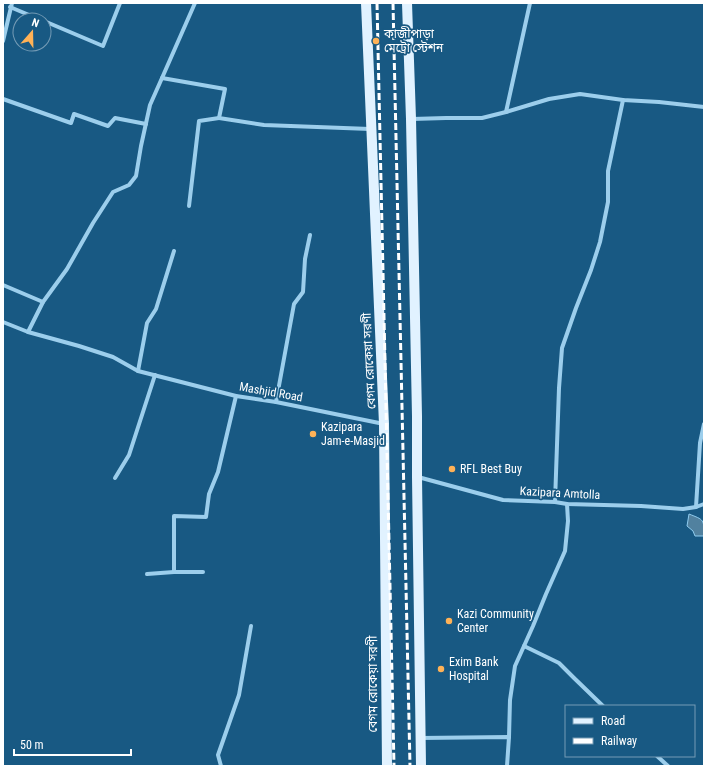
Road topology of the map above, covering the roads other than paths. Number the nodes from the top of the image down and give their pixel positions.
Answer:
1 (120, 3) edge
2 (195, 3) edge
3 (366, 3) edge
4 (407, 3) edge
5 (530, 3) edge
6 (11, 5) edge
7 (25, 12) edge
8 (52, 24) edge
9 (3, 41) edge
10 (162, 78) junction
11 (3, 99) edge
12 (623, 100) junction
13 (704, 107) edge
14 (506, 112) junction
15 (219, 118) junction
16 (411, 119) junction
17 (146, 124) junction
18 (371, 129) junction
19 (188, 206) dead end
20 (310, 235) dead end
21 (174, 251) dead end
22 (3, 285) edge
23 (43, 302) junction
24 (3, 322) edge
25 (28, 332) junction
26 (138, 371) junction
27 (155, 375) junction
28 (236, 396) junction
29 (276, 402) junction
30 (384, 424) junction
31 (704, 424) edge
32 (417, 477) junction
33 (115, 478) dead end
34 (555, 502) junction
35 (567, 504) junction
36 (704, 504) edge
37 (696, 507) junction
38 (174, 572) junction
39 (203, 572) dead end
40 (147, 574) dead end
41 (251, 626) dead end
42 (524, 646) junction
43 (602, 705) edge
44 (509, 737) junction
45 (420, 738) junction
46 (658, 757) edge
47 (221, 766) edge
48 (387, 766) edge
49 (421, 766) edge
50 (507, 766) edge
51 (668, 766) edge

1 - 8 street
2 - 10 street
3 - 18 main road, বেগম রোকেয়া সরণী
4 - 16 main road
5 - 14 street
6 - 7 street
6 - 9 street
10 - 15 street
10 - 17 street
11 - 17 street
12 - 13 street
12 - 14 street
12 - 34 street
14 - 16 street
15 - 18 street
15 - 19 street
16 - 32 main road
17 - 23 street
18 - 30 main road, বেগম রোকেয়া সরণী
20 - 29 street
21 - 26 street
22 - 23 street
23 - 25 street
24 - 25 street, Mashjid Road
25 - 26 street, Mashjid Road
26 - 27 street, Mashjid Road
27 - 28 street, Mashjid Road
27 - 33 street
28 - 29 street, Mashjid Road
28 - 38 street
29 - 30 street, Mashjid Road
30 - 48 main road, বেগম রোকেয়া সরণী
31 - 37 street
32 - 34 street, Kazipara Amtolla
32 - 45 main road
34 - 35 street, Kazipara Amtolla
35 - 37 street, Kazipara Amtolla
35 - 42 street
36 - 37 street, Kazipara Amtolla
38 - 39 street
38 - 40 street
41 - 47 street
42 - 43 street
42 - 44 street
44 - 45 street
44 - 50 street
45 - 49 main road
46 - 51 street

